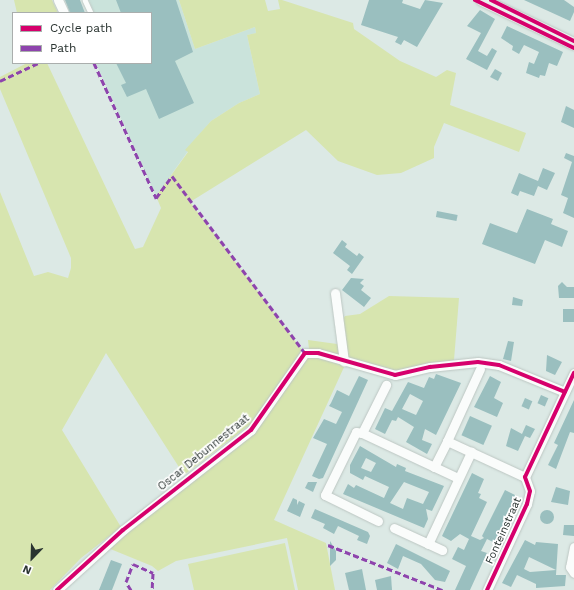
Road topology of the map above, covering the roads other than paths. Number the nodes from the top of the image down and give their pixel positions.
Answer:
1 (58, 0) edge
2 (85, 0) edge
3 (482, 0) edge
4 (64, 12) edge
5 (91, 12) edge
6 (574, 44) edge
7 (335, 293) dead end
8 (344, 361) junction
9 (480, 369) dead end
10 (574, 373) edge
11 (572, 383) edge
12 (386, 384) dead end
13 (565, 392) junction
14 (362, 433) junction
15 (447, 441) junction
16 (471, 452) junction
17 (434, 467) junction
18 (525, 477) junction
19 (458, 478) junction
20 (378, 521) dead end
21 (394, 528) dead end
22 (428, 544) junction
23 (574, 548) edge
24 (442, 550) dead end
25 (574, 573) edge
26 (57, 590) edge
27 (487, 590) edge

1 - 4 street
2 - 5 lane
3 - 6 main road
7 - 8 street
8 - 13 street, Oscar Debunnestraat
8 - 26 street, Oscar Debunnestraat
9 - 15 street
10 - 11 street
11 - 13 street
12 - 14 street
13 - 18 street
14 - 17 street
14 - 20 street
15 - 16 street
15 - 17 street
16 - 18 street
16 - 19 street
17 - 19 street
18 - 27 street, Fonteinstraat
19 - 22 street
21 - 22 street
22 - 24 street
23 - 25 street

